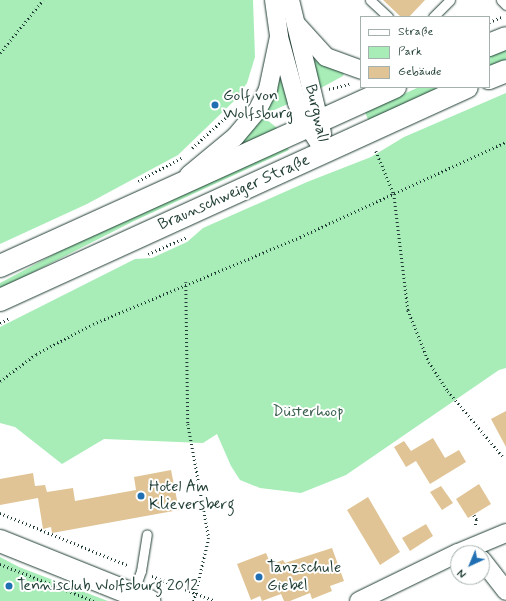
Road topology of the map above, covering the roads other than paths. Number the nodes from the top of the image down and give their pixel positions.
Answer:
1 (274, 0) edge
2 (290, 0) edge
3 (370, 0) edge
4 (450, 0) edge
5 (387, 16) edge
6 (434, 16) edge
7 (295, 24) junction
8 (279, 37) junction
9 (506, 38) edge
10 (490, 45) edge
11 (360, 70) edge
12 (506, 71) edge
13 (490, 78) edge
14 (393, 88) edge
15 (465, 88) edge
16 (315, 124) junction
17 (325, 152) junction
18 (176, 186) junction
19 (0, 266) edge
20 (5, 298) edge
21 (506, 533) edge
22 (147, 534) dead end
23 (0, 541) edge
24 (484, 545) edge
25 (450, 562) edge
26 (490, 574) edge
27 (506, 591) edge
28 (141, 598) edge
29 (359, 601) edge

1 - 8 street, Burgwall
2 - 7 street, Burgwall
3 - 5 lane
4 - 6 lane
7 - 11 street
7 - 16 street, Burgwall
8 - 16 street, Burgwall
8 - 18 street, Burgwall
9 - 10 main road
12 - 13 main road
14 - 16 main road, Braunschweiger Straße
15 - 17 main road, Braunschweiger Straße
16 - 17 street, Burgwall
16 - 18 main road, Braunschweiger Straße
17 - 20 main road, Braunschweiger Straße
18 - 19 main road, Braunschweiger Straße
21 - 24 street
22 - 28 lane
23 - 28 main road
25 - 29 street
26 - 27 street

